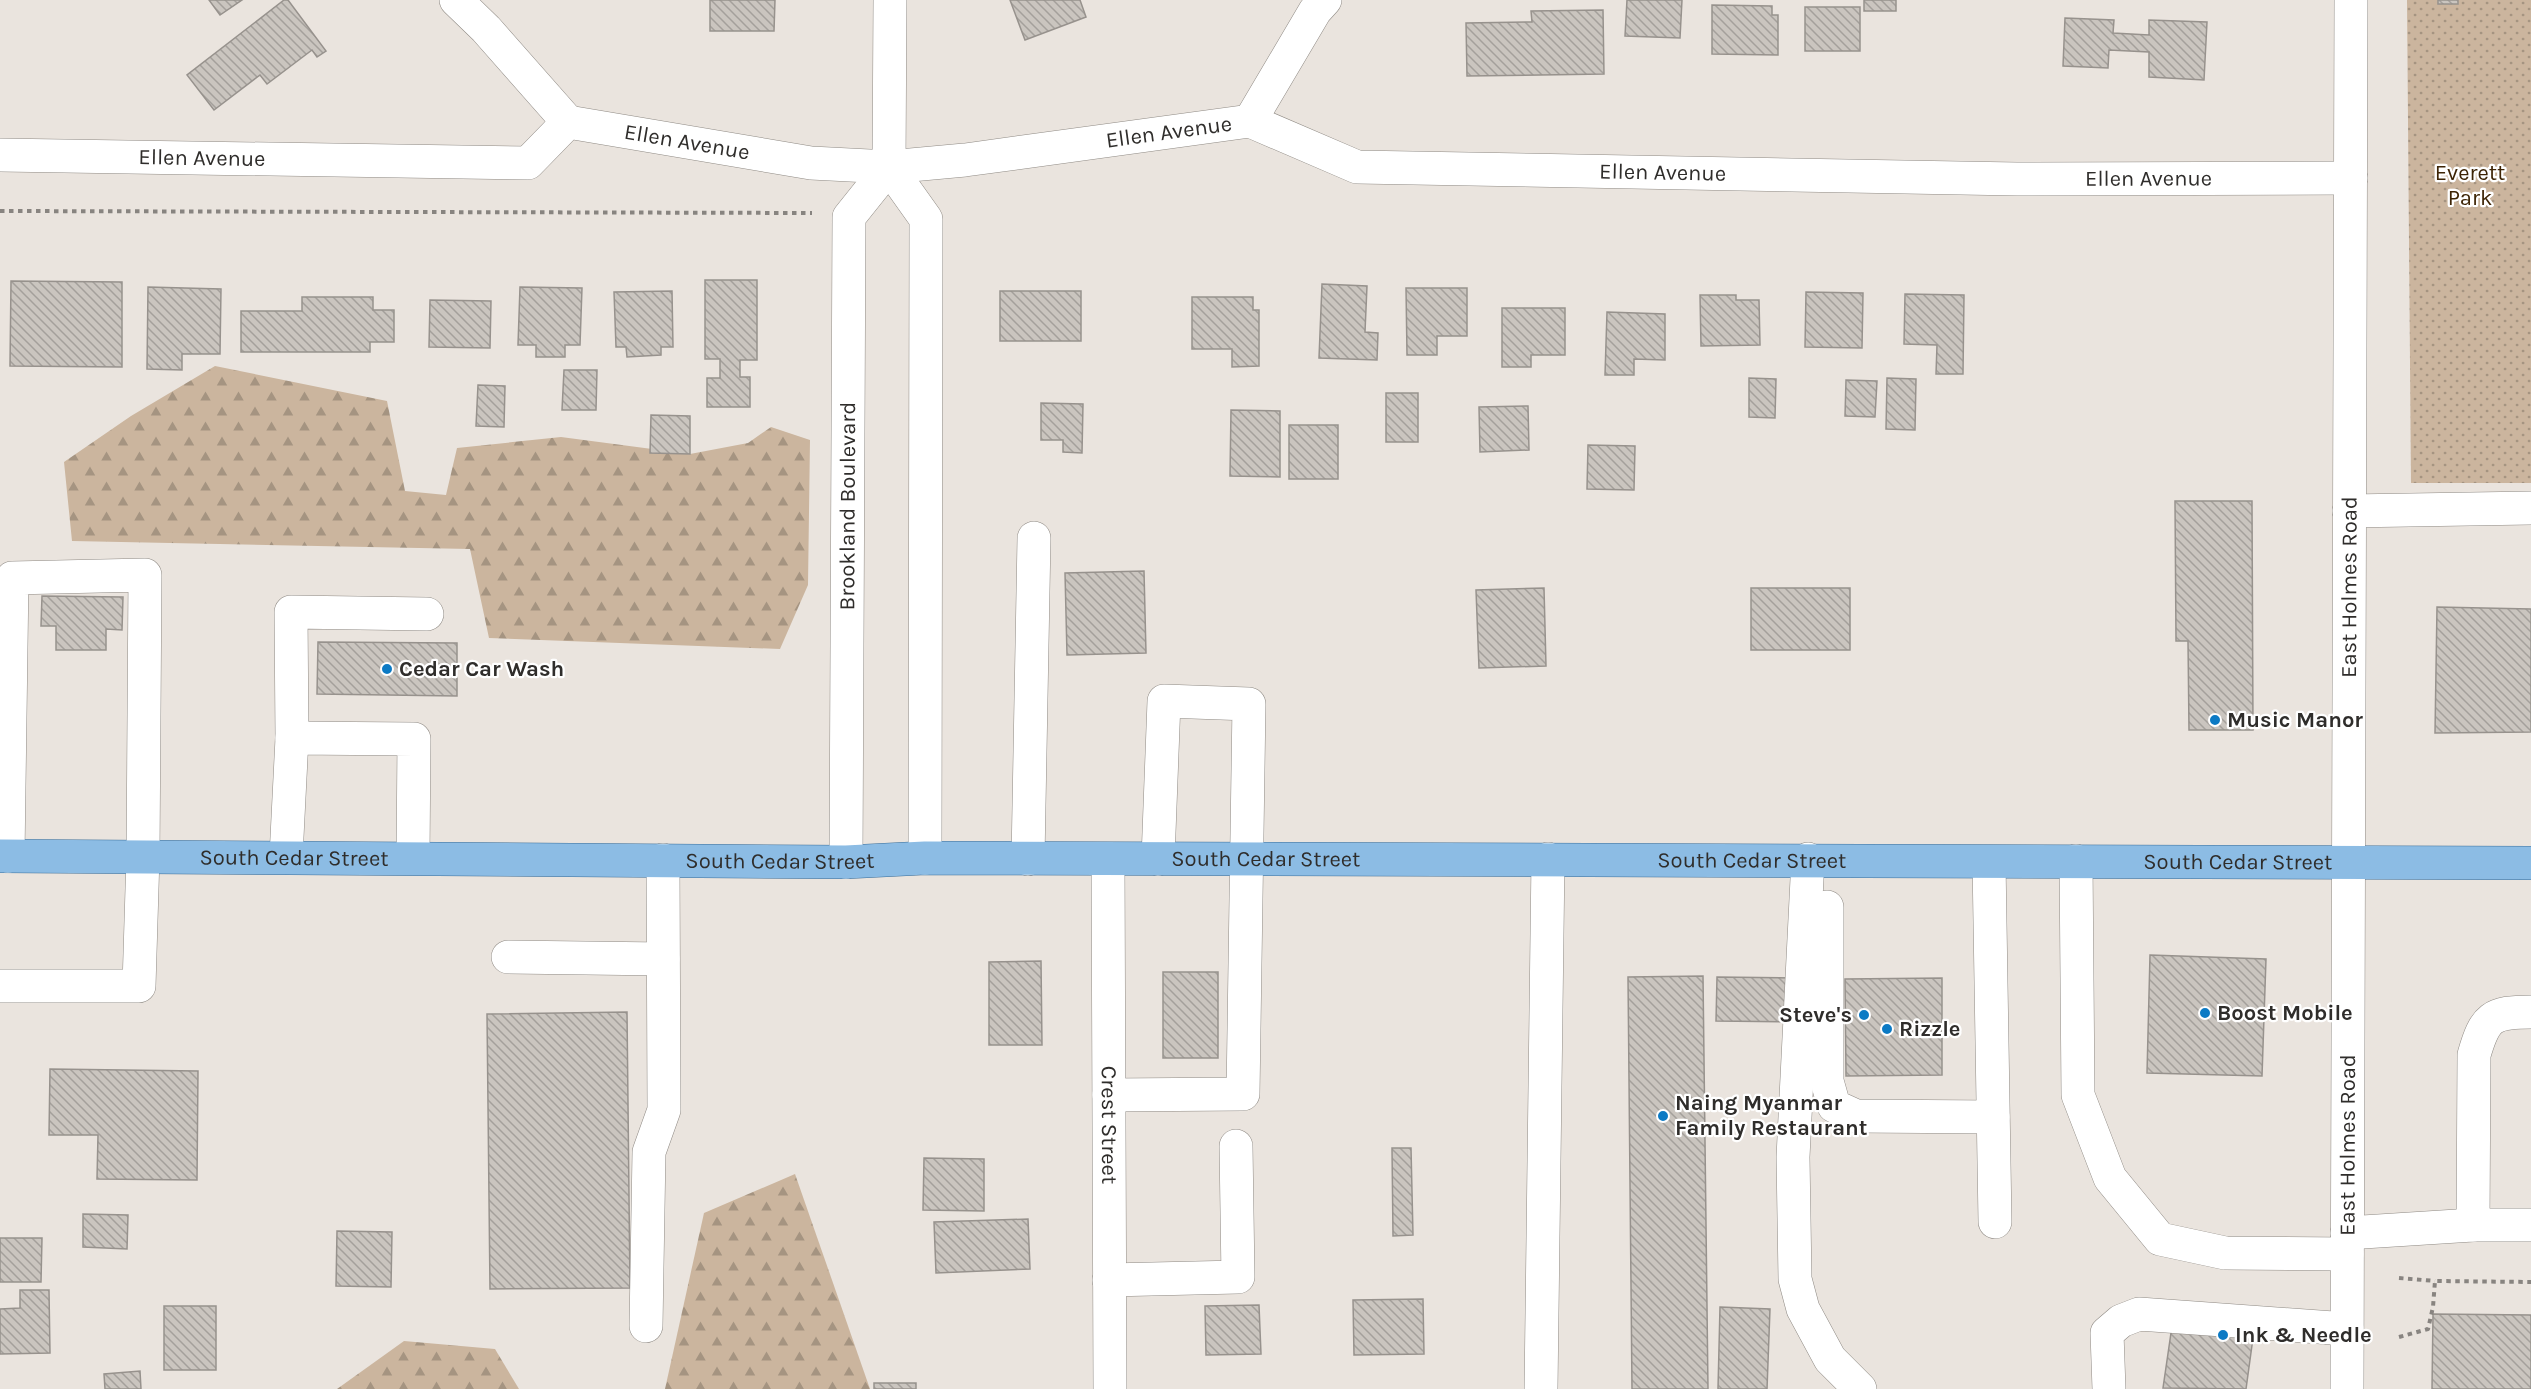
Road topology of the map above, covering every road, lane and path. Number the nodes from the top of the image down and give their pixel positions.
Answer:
1 (456, 0) edge
2 (890, 0) edge
3 (1325, 0) edge
4 (2351, 0) edge
5 (1250, 121) junction
6 (568, 122) junction
7 (0, 155) edge
8 (889, 166) junction
9 (2351, 178) junction
10 (0, 211) edge
11 (812, 213) dead end
12 (2531, 508) edge
13 (2349, 511) junction
14 (1034, 538) dead end
15 (427, 614) dead end
16 (292, 738) junction
17 (4, 856) edge
18 (143, 856) junction
19 (286, 857) junction
20 (413, 858) junction
21 (925, 858) junction
22 (1028, 859) junction
23 (1108, 859) junction
24 (1158, 859) junction
25 (1248, 859) junction
26 (1548, 859) junction
27 (663, 860) junction
28 (1817, 860) junction
29 (2076, 861) junction
30 (846, 862) junction
31 (1989, 862) junction
32 (2348, 863) junction
33 (2531, 863) edge
34 (508, 957) dead end
35 (663, 959) junction
36 (0, 986) edge
37 (2531, 1012) edge
38 (1109, 1095) junction
39 (1993, 1117) junction
40 (1236, 1146) dead end
41 (1995, 1222) dead end
42 (2473, 1225) junction
43 (2531, 1225) edge
44 (2347, 1244) junction
45 (2399, 1278) dead end
46 (1109, 1280) junction
47 (2435, 1281) junction
48 (2531, 1282) edge
49 (646, 1326) dead end
50 (2347, 1329) junction
51 (2399, 1337) dead end
52 (1110, 1389) edge
53 (1541, 1389) edge
54 (1860, 1389) edge
55 (2109, 1389) edge
56 (2347, 1389) edge

1 - 6 street
2 - 8 street
3 - 5 street
4 - 9 street, East Holmes Road
5 - 8 street, Ellen Avenue
5 - 9 street, Ellen Avenue
6 - 7 street, Ellen Avenue
6 - 8 street, Ellen Avenue
8 - 21 street
8 - 30 street, Brookland Boulevard
9 - 13 street, East Holmes Road
10 - 11 path
12 - 13 street
13 - 32 street, East Holmes Road
14 - 22 street
15 - 16 street
16 - 19 street
16 - 20 street
17 - 18 main road, South Cedar Street
17 - 18 street
18 - 19 main road, South Cedar Street
18 - 36 street
19 - 20 main road, South Cedar Street
20 - 27 main road, South Cedar Street
21 - 22 main road, South Cedar Street
21 - 30 main road, South Cedar Street
22 - 23 main road, South Cedar Street
23 - 24 main road, South Cedar Street
23 - 38 street, Crest Street
24 - 25 main road, South Cedar Street
24 - 25 street
25 - 26 main road, South Cedar Street
25 - 38 street
26 - 28 main road, South Cedar Street
26 - 53 street
27 - 30 main road, South Cedar Street
27 - 35 street
28 - 31 main road, South Cedar Street
28 - 39 street
28 - 54 street
29 - 31 main road, South Cedar Street
29 - 32 main road, South Cedar Street
29 - 44 street
31 - 39 street
32 - 33 main road, South Cedar Street
32 - 44 street, East Holmes Road
34 - 35 street
35 - 49 street
37 - 42 street
38 - 46 street, Crest Street
39 - 41 street
40 - 46 street
42 - 43 street
42 - 44 street
44 - 50 street, East Holmes Road
45 - 47 path
46 - 52 street, Crest Street
47 - 48 path
47 - 51 path
50 - 55 street
50 - 56 street, East Holmes Road

